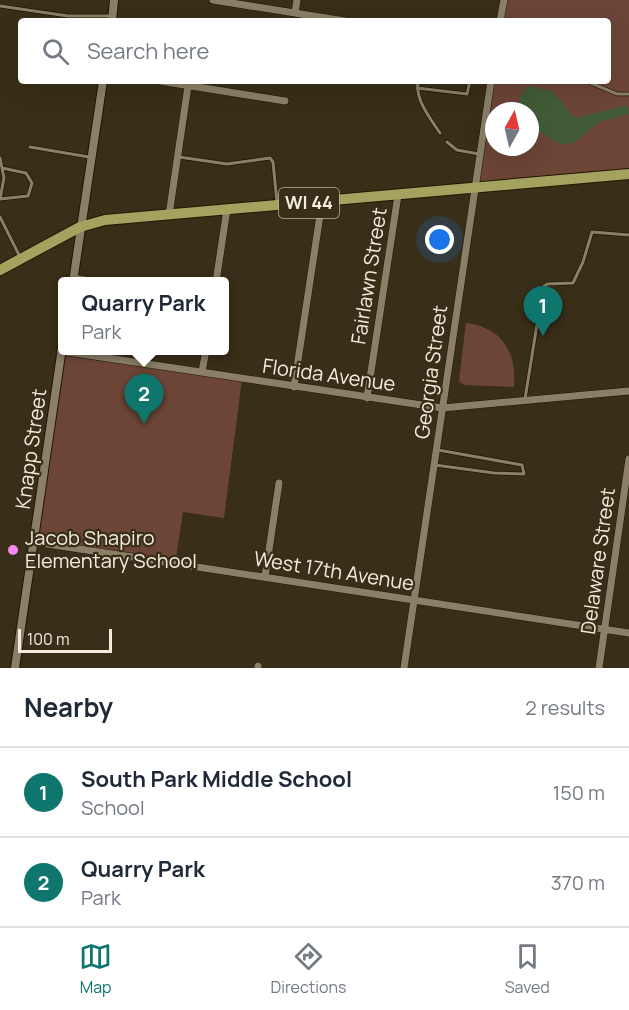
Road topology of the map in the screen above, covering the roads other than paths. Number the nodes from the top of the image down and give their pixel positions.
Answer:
1 (114, 0) edge
2 (213, 0) edge
3 (297, 0) edge
4 (504, 0) edge
5 (0, 6) edge
6 (295, 13) junction
7 (97, 18) edge
8 (112, 18) edge
9 (326, 18) edge
10 (501, 18) edge
11 (103, 84) edge
12 (177, 84) edge
13 (418, 84) edge
14 (469, 84) edge
15 (491, 84) edge
16 (593, 84) edge
17 (188, 86) junction
18 (417, 88) junction
19 (629, 94) edge
20 (285, 100) dead end
21 (440, 132) dead end
22 (447, 141) dead end
23 (30, 147) dead end
24 (479, 154) junction
25 (91, 157) junction
26 (177, 157) junction
27 (0, 158) edge
28 (2, 168) junction
29 (629, 174) edge
30 (474, 188) junction
31 (398, 195) junction
32 (0, 200) edge
33 (322, 201) junction
34 (277, 205) junction
35 (227, 210) junction
36 (169, 214) junction
37 (0, 217) edge
38 (80, 227) junction
39 (629, 235) edge
40 (21, 258) junction
41 (0, 270) edge
42 (73, 277) edge
43 (217, 277) edge
44 (61, 355) edge
45 (89, 355) edge
46 (205, 355) edge
47 (202, 372) junction
48 (294, 387) junction
49 (629, 391) edge
50 (367, 398) junction
51 (525, 401) junction
52 (442, 408) junction
53 (436, 450) junction
54 (629, 459) edge
55 (434, 464) junction
56 (279, 483) dead end
57 (34, 543) junction
58 (265, 577) junction
59 (414, 600) junction
60 (604, 630) junction
61 (629, 633) edge
62 (15, 668) edge
63 (404, 668) edge
64 (599, 668) edge

1 - 8 street
2 - 6 street
3 - 6 street
4 - 10 street
5 - 7 lane
6 - 9 street
11 - 25 street
12 - 17 street
13 - 18 lane
14 - 18 lane
15 - 24 street, Georgia Street
16 - 19 lane
17 - 20 street
17 - 26 street
18 - 21 lane
22 - 24 lane
23 - 25 lane
24 - 30 street, Georgia Street
25 - 38 street
26 - 34 lane
26 - 36 street
27 - 28 lane
28 - 32 lane
28 - 32 lane
29 - 30 main road, WI 44
30 - 31 main road, WI 44
30 - 52 street, Georgia Street
31 - 33 main road, WI 44
31 - 50 street, Fairlawn Street
33 - 34 main road, WI 44
33 - 48 street
34 - 35 main road, WI 44
35 - 36 main road, WI 44
35 - 43 street
36 - 38 main road, WI 44
37 - 40 lane
38 - 40 main road, WI 44
38 - 42 street
39 - 51 lane
40 - 41 main road, WI 44
44 - 57 street, Knapp Street
45 - 47 street, Florida Avenue
46 - 47 street
47 - 48 street, Florida Avenue
48 - 50 street, Florida Avenue
49 - 51 street, Florida Avenue
50 - 52 street, Florida Avenue
51 - 52 street, Florida Avenue
52 - 53 street, Georgia Street
53 - 55 street, Georgia Street
53 - 55 lane
54 - 60 street, Delaware Street
55 - 59 street, Georgia Street
56 - 58 street
57 - 58 street, West 17th Avenue
57 - 62 street, Knapp Street
58 - 59 street, West 17th Avenue
59 - 60 street, West 17th Avenue
59 - 63 street, Georgia Street
60 - 61 street, West 17th Avenue
60 - 64 street, Delaware Street

